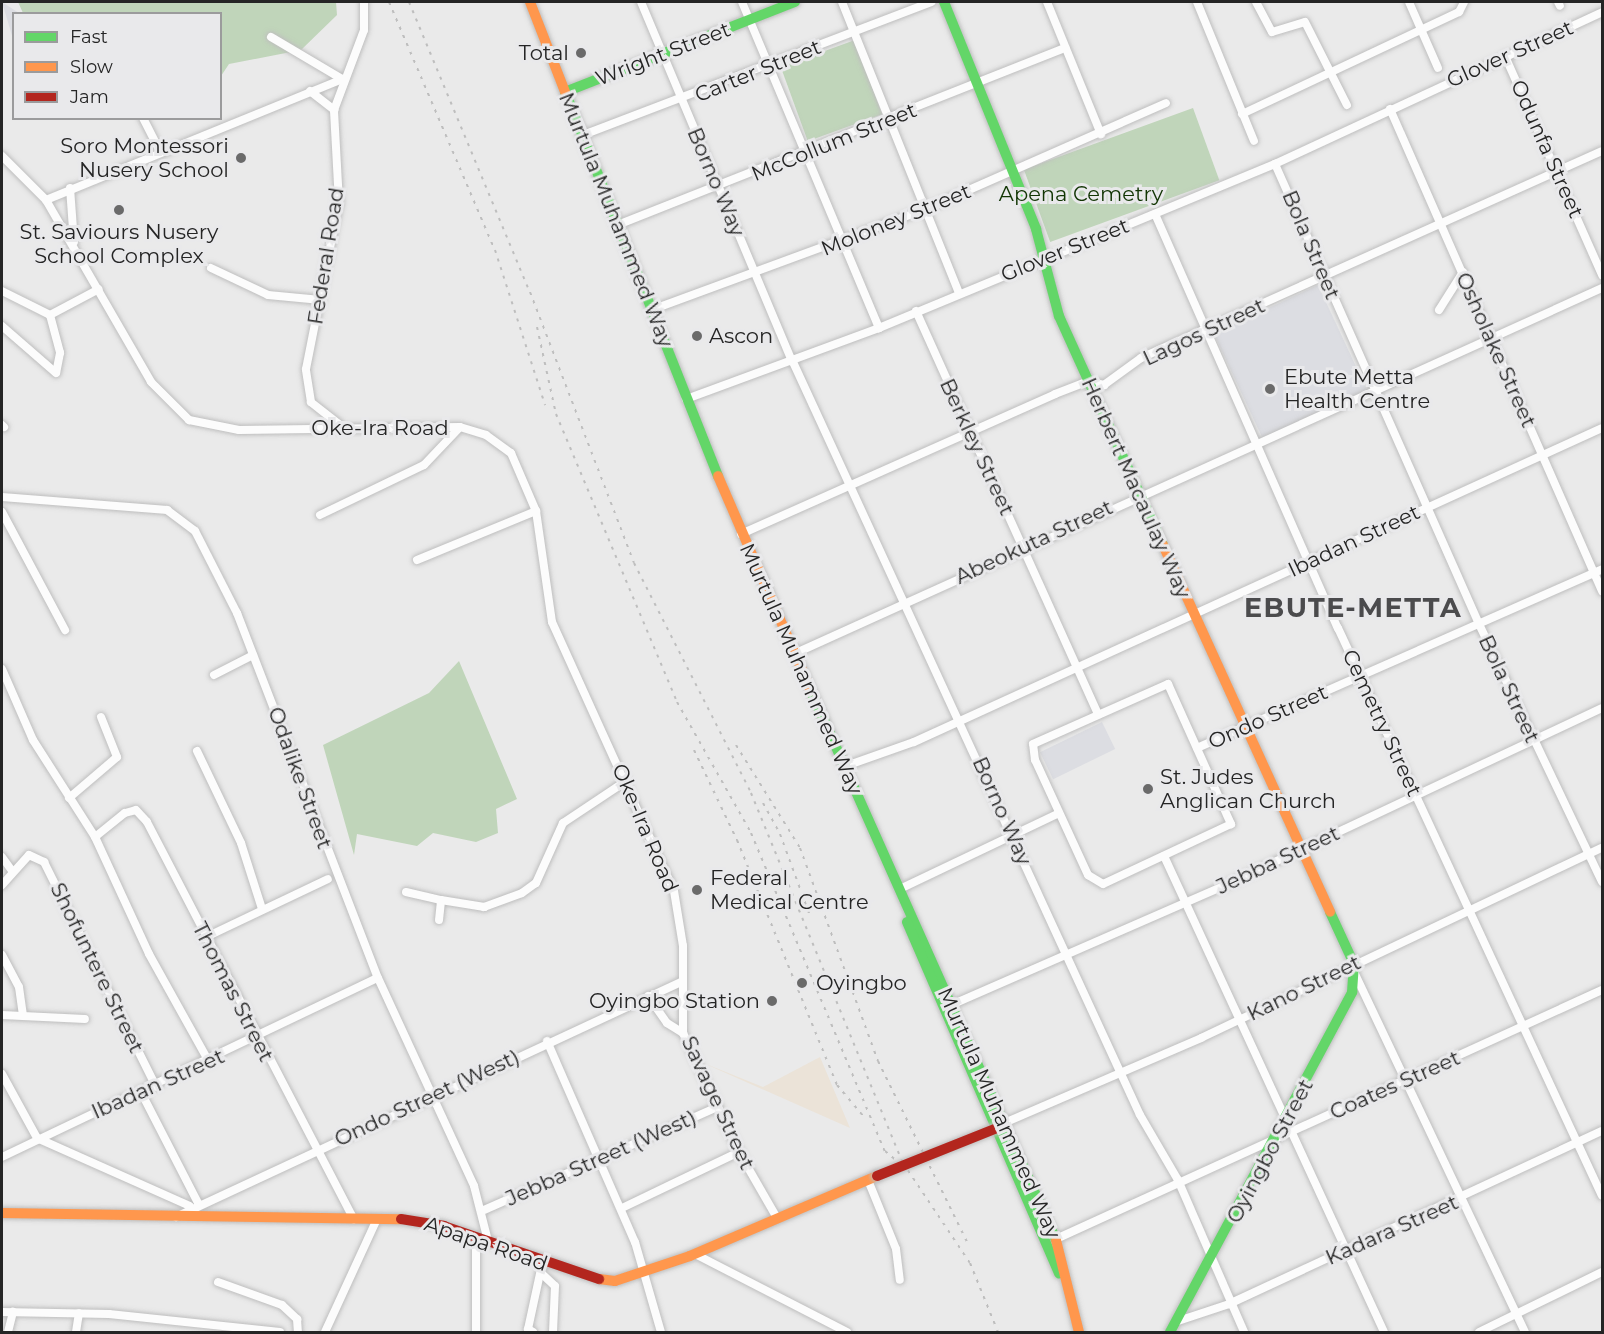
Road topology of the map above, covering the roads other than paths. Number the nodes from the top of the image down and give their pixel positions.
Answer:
1 (364, 2) edge
2 (530, 2) edge
3 (641, 2) edge
4 (742, 2) edge
5 (795, 2) edge
6 (842, 2) edge
7 (932, 2) edge
8 (944, 2) edge
9 (1047, 2) edge
10 (1197, 2) edge
11 (1256, 2) edge
12 (1409, 2) edge
13 (1464, 2) edge
14 (1602, 12) edge
15 (750, 20) junction
16 (1421, 28) junction
17 (855, 32) junction
18 (271, 37) dead end
19 (1065, 48) junction
20 (660, 55) junction
21 (1505, 56) junction
22 (771, 67) junction
23 (1438, 68) dead end
24 (1330, 73) junction
25 (342, 79) junction
26 (978, 83) junction
27 (310, 91) junction
28 (565, 92) junction
29 (680, 102) junction
30 (1166, 103) dead end
31 (1347, 105) dead end
32 (1390, 109) junction
33 (334, 110) junction
34 (1242, 114) junction
35 (144, 120) edge
36 (891, 121) junction
37 (1101, 134) junction
38 (583, 135) junction
39 (1254, 141) dead end
40 (160, 151) junction
41 (1602, 151) edge
42 (807, 153) junction
43 (2, 156) edge
44 (1275, 164) junction
45 (1559, 171) junction
46 (1013, 172) junction
47 (70, 188) junction
48 (719, 188) junction
49 (46, 200) junction
50 (928, 208) junction
51 (1155, 214) junction
52 (621, 224) junction
53 (1440, 224) junction
54 (844, 242) junction
55 (74, 246) junction
56 (1043, 260) junction
57 (211, 268) dead end
58 (1462, 272) junction
59 (755, 275) junction
60 (1602, 275) edge
61 (1324, 277) junction
62 (1602, 288) edge
63 (99, 289) junction
64 (2, 291) edge
65 (959, 293) junction
66 (321, 300) junction
67 (654, 309) junction
68 (1438, 310) dead end
69 (916, 311) junction
70 (50, 315) junction
71 (2, 326) edge
72 (879, 328) junction
73 (1208, 328) junction
74 (1492, 337) junction
75 (793, 362) junction
76 (1089, 381) junction
77 (1376, 390) junction
78 (686, 399) junction
79 (342, 426) junction
80 (460, 427) junction
81 (1602, 428) edge
82 (968, 432) junction
83 (1256, 444) junction
84 (1543, 456) junction
85 (852, 486) junction
86 (1137, 495) junction
87 (2, 497) edge
88 (1428, 506) junction
89 (536, 510) junction
90 (2, 512) edge
91 (320, 515) dead end
92 (741, 534) junction
93 (1024, 548) junction
94 (417, 560) dead end
95 (1309, 562) junction
96 (1599, 570) edge
97 (1602, 591) edge
98 (907, 600) junction
99 (1192, 614) junction
100 (1479, 624) junction
101 (65, 630) dead end
102 (796, 652) junction
103 (253, 655) junction
104 (1077, 667) junction
105 (2, 669) edge
106 (214, 675) dead end
107 (1361, 676) junction
108 (1602, 708) edge
109 (1098, 714) junction
110 (101, 717) dead end
111 (961, 720) junction
112 (1245, 730) junction
113 (1534, 741) junction
114 (1197, 748) junction
115 (197, 751) dead end
116 (842, 768) junction
117 (626, 781) junction
118 (1415, 797) junction
119 (69, 798) junction
120 (1059, 813) junction
121 (1012, 834) junction
122 (95, 837) junction
123 (1602, 849) edge
124 (1298, 851) junction
125 (885, 854) junction
126 (1587, 855) junction
127 (1164, 856) junction
128 (2, 857) edge
129 (12, 871) junction
130 (328, 879) dead end
131 (1602, 882) edge
132 (2, 885) edge
133 (900, 889) junction
134 (406, 892) dead end
135 (441, 900) junction
136 (1185, 902) junction
137 (262, 909) junction
138 (1469, 911) junction
139 (439, 920) dead end
140 (204, 938) junction
141 (1067, 954) junction
142 (2, 955) edge
143 (1354, 969) junction
144 (378, 978) junction
145 (683, 981) junction
146 (1602, 990) edge
147 (648, 996) junction
148 (951, 1005) junction
149 (23, 1014) junction
150 (2, 1015) edge
151 (85, 1019) dead end
152 (1238, 1020) junction
153 (1525, 1025) junction
154 (683, 1033) junction
155 (256, 1038) junction
156 (547, 1041) junction
157 (209, 1062) junction
158 (1123, 1072) junction
159 (2, 1074) edge
160 (1407, 1081) junction
161 (156, 1087) junction
162 (432, 1093) junction
163 (142, 1094) junction
164 (718, 1107) junction
165 (1284, 1121) junction
166 (1000, 1125) junction
167 (1602, 1131) edge
168 (1290, 1132) junction
169 (1278, 1135) junction
170 (37, 1138) junction
171 (1580, 1141) junction
172 (316, 1150) junction
173 (739, 1152) junction
174 (2, 1157) edge
175 (601, 1160) junction
176 (872, 1178) junction
177 (1178, 1180) junction
178 (1602, 1196) edge
179 (1463, 1198) junction
180 (194, 1205) junction
181 (622, 1208) junction
182 (484, 1210) junction
183 (2, 1213) edge
184 (174, 1218) junction
185 (777, 1218) junction
186 (354, 1219) junction
187 (377, 1219) junction
188 (1056, 1239) junction
189 (482, 1240) junction
190 (1348, 1250) junction
191 (695, 1254) junction
192 (1213, 1258) junction
193 (542, 1268) junction
194 (1602, 1272) edge
195 (645, 1274) junction
196 (900, 1280) dead end
197 (218, 1282) dead end
198 (1229, 1304) junction
199 (2, 1312) edge
200 (13, 1312) junction
201 (79, 1313) junction
202 (1516, 1313) junction
203 (1178, 1322) junction
204 (8, 1332) edge
205 (76, 1332) edge
206 (280, 1332) edge
207 (298, 1332) edge
208 (325, 1332) edge
209 (476, 1332) edge
210 (533, 1332) edge
211 (553, 1332) edge
212 (661, 1332) edge
213 (847, 1332) edge
214 (1072, 1332) edge
215 (1078, 1332) edge
216 (1170, 1332) edge
217 (1244, 1332) edge
218 (1384, 1332) edge
219 (1479, 1332) edge
220 (1525, 1332) edge

1 - 25 street, Federal Road
2 - 28 main road, Murtula Muhammed Way
3 - 20 street, Borno Way
4 - 15 street
5 - 15 main road, Wright Street
6 - 17 street
7 - 17 street, Carter Street
8 - 26 main road, Herbert Macaulay Way
9 - 19 street
10 - 34 street
11 - 24 street
12 - 16 street
13 - 16 street
14 - 21 street, Glover Street
15 - 20 main road, Wright Street
15 - 22 street
16 - 23 street
16 - 24 street
17 - 22 street, Carter Street
17 - 36 street
18 - 25 street
19 - 26 street, McCollum Street
19 - 37 street
20 - 28 main road, Wright Street
20 - 29 street, Borno Way
21 - 32 street, Glover Street
21 - 45 street, Odunfa Street
22 - 29 street, Carter Street
22 - 42 street
24 - 31 street
24 - 34 street
25 - 27 street
25 - 33 street, Federal Road
26 - 36 street, McCollum Street
26 - 46 main road, Herbert Macaulay Way
27 - 33 street
27 - 40 street
28 - 38 main road, Murtula Muhammed Way
29 - 38 street, Carter Street
29 - 48 street, Borno Way
30 - 37 street, Moloney Street
32 - 44 street, Glover Street
32 - 53 street, Osholake Street
33 - 66 street, Federal Road
34 - 39 street
35 - 40 street
36 - 42 street, McCollum Street
36 - 50 street
37 - 46 street, Moloney Street
38 - 52 main road, Murtula Muhammed Way
40 - 47 street
41 - 45 street, Lagos Street
42 - 48 street, McCollum Street
42 - 54 street
43 - 49 street, Oke-Ira Road
44 - 51 street, Glover Street
44 - 61 street, Bola Street
45 - 53 street, Lagos Street
45 - 60 street, Odunfa Street
46 - 50 street, Moloney Street
46 - 56 main road, Herbert Macaulay Way
47 - 49 street
47 - 55 street
48 - 52 street, McCollum Street
48 - 59 street, Borno Way
49 - 55 street, Oke-Ira Road
50 - 54 street, Moloney Street
50 - 65 street
51 - 56 street, Glover Street
51 - 73 street, Cemetry Street
52 - 67 main road, Murtula Muhammed Way
53 - 58 street, Osholake Street
53 - 61 street, Lagos Street
54 - 59 street, Moloney Street
54 - 72 street
55 - 63 street, Oke-Ira Road
56 - 65 street, Glover Street
56 - 76 main road, Herbert Macaulay Way
57 - 66 street
58 - 68 street
58 - 74 street, Osholake Street
59 - 67 street, Moloney Street
59 - 75 street, Borno Way
61 - 73 street, Lagos Street
61 - 77 street, Bola Street
62 - 74 street, Abeokuta Street
63 - 70 street
63 - 79 street, Oke-Ira Road
64 - 70 street
65 - 69 street, Glover Street
66 - 79 street, Federal Road
67 - 78 main road, Murtula Muhammed Way
69 - 72 street, Glover Street
69 - 82 street, Berkley Street
70 - 71 street
72 - 75 street, Glover Street
73 - 76 street, Lagos Street
73 - 83 street, Cemetry Street
74 - 77 street, Abeokuta Street
74 - 84 street, Osholake Street
75 - 78 street, Glover Street
75 - 85 street, Borno Way
76 - 82 street, Lagos Street
76 - 86 main road, Herbert Macaulay Way
77 - 83 street, Abeokuta Street
77 - 88 street, Bola Street
78 - 92 main road, Murtula Muhammed Way
79 - 80 street, Oke-Ira Road
80 - 89 street, Oke-Ira Road
80 - 91 street
81 - 84 street, Ibadan Street
82 - 85 street, Lagos Street
82 - 93 street, Berkley Street
83 - 86 street, Abeokuta Street
83 - 95 street, Cemetry Street
84 - 88 street, Ibadan Street
84 - 96 street, Osholake Street
85 - 92 street, Lagos Street
85 - 98 street, Borno Way
86 - 93 street, Abeokuta Street
86 - 99 main road, Herbert Macaulay Way
87 - 103 street, Odalike Street
88 - 95 street, Ibadan Street
88 - 100 street, Bola Street
89 - 94 street
89 - 117 street, Oke-Ira Road
90 - 101 street
92 - 102 main road, Murtula Muhammed Way
93 - 98 street, Abeokuta Street
93 - 104 street, Berkley Street
95 - 99 street, Ibadan Street
95 - 107 street, Cemetry Street
96 - 97 street, Osholake Street
96 - 100 street, Ondo Street
98 - 102 street, Abeokuta Street
98 - 111 street, Borno Way
99 - 104 street, Ibadan Street
99 - 112 main road, Herbert Macaulay Way
100 - 107 street, Ondo Street
100 - 113 street, Bola Street
102 - 116 main road, Murtula Muhammed Way
103 - 106 street
103 - 144 street, Odalike Street
104 - 109 street, Berkley Street
104 - 111 street, Ibadan Street
105 - 119 street
107 - 112 street, Ondo Street
107 - 118 street, Cemetry Street
108 - 113 street, Jebba Street
109 - 114 street
109 - 120 street
110 - 119 street
111 - 116 street, Ibadan Street
111 - 121 street, Borno Way
112 - 114 street, Ondo Street
112 - 124 main road, Herbert Macaulay Way
113 - 118 street, Jebba Street
113 - 126 street, Bola Street
114 - 127 street
115 - 137 street
116 - 125 main road, Murtula Muhammed Way
117 - 135 street
117 - 145 street, Oke-Ira Road
118 - 124 street, Jebba Street
118 - 138 street, Cemetry Street
119 - 122 street
120 - 121 street
120 - 127 street
121 - 133 street
121 - 141 street, Borno Way
122 - 140 street, Thomas Street
122 - 157 street
123 - 126 street, Kano Street
124 - 136 street, Jebba Street
124 - 143 main road, Herbert Macaulay Way
125 - 133 main road, Murtula Muhammed Way
125 - 166 main road
126 - 131 street, Bola Street
126 - 138 street, Kano Street
127 - 136 street
128 - 129 street
129 - 132 street
129 - 161 street, Shofuntere Street
130 - 137 street
133 - 148 main road, Murtula Muhammed Way
134 - 135 street
135 - 139 street
136 - 141 street, Jebba Street
136 - 152 street
137 - 140 street
138 - 143 street, Kano Street
138 - 153 street, Cemetry Street
140 - 155 street, Thomas Street
141 - 148 street, Jebba Street
141 - 158 street, Borno Way
142 - 149 street
143 - 152 street, Kano Street
143 - 160 street
143 - 165 main road, Oyingbo Street
144 - 155 street, Ibadan Street
144 - 162 street, Odalike Street
145 - 147 street, Ondo Street (West)
145 - 154 street, Savage Street
146 - 153 street, Coates Street
147 - 154 street
147 - 156 street, Ondo Street (West)
148 - 166 main road, Murtula Muhammed Way
149 - 150 street
149 - 151 street
152 - 158 street, Kano Street
152 - 165 street
153 - 160 street, Coates Street
153 - 171 street, Cemetry Street
154 - 164 street, Savage Street
155 - 157 street, Ibadan Street
155 - 172 street, Thomas Street
156 - 162 street, Ondo Street (West)
156 - 175 street
157 - 161 street, Ibadan Street
158 - 166 street, Kano Street
158 - 177 street, Borno Way
159 - 170 street
160 - 168 street, Coates Street
160 - 179 street
161 - 163 street, Ibadan Street
162 - 172 street, Ondo Street (West)
162 - 182 street, Odalike Street
163 - 170 street, Ibadan Street
163 - 180 street
164 - 173 street, Savage Street
164 - 175 street, Jebba Street (West)
165 - 168 street
165 - 169 main road, Oyingbo Street
166 - 176 main road, Apapa Road, bridge
166 - 188 main road, Murtula Muhammed Way
166 - 214 main road
167 - 171 street, Kadara Street
168 - 169 street, Coates Street
168 - 190 street
169 - 177 street, Coates Street
169 - 192 main road, Oyingbo Street
170 - 174 street, Ibadan Street
170 - 180 street
171 - 178 street, Cemetry Street
171 - 179 street, Kadara Street
172 - 180 street, Ondo Street (West)
172 - 186 street, Thomas Street
173 - 181 street
173 - 185 street, Savage Street
175 - 181 street
175 - 182 street, Jebba Street (West)
176 - 185 main road, Apapa Road
176 - 196 street
177 - 188 street, Coates Street
177 - 192 street, Borno Way
179 - 190 street, Kadara Street
179 - 202 street
180 - 184 street, Ondo Street (West)
181 - 195 street
182 - 189 street, Odalike Street
183 - 184 main road, Apapa Road
184 - 186 main road, Apapa Road
185 - 191 main road, Apapa Road
186 - 187 main road, Apapa Road
187 - 189 main road, Apapa Road
187 - 208 street
188 - 215 main road, Murtula Muhammed Way
189 - 193 main road, Apapa Road
189 - 209 street, Odalike Street
190 - 198 street, Kadara Street
190 - 218 street
191 - 195 main road, Apapa Road
191 - 213 street
192 - 198 street, Borno Way
192 - 203 main road, Oyingbo Street
193 - 195 main road, Apapa Road
193 - 210 street
193 - 211 street
194 - 202 street
195 - 212 street
197 - 207 street
198 - 203 street, Kadara Street
198 - 217 street, Borno Way
199 - 200 street
200 - 201 street
200 - 204 street
201 - 205 street
201 - 206 street
202 - 219 street
202 - 220 street
203 - 216 main road, Oyingbo Street

